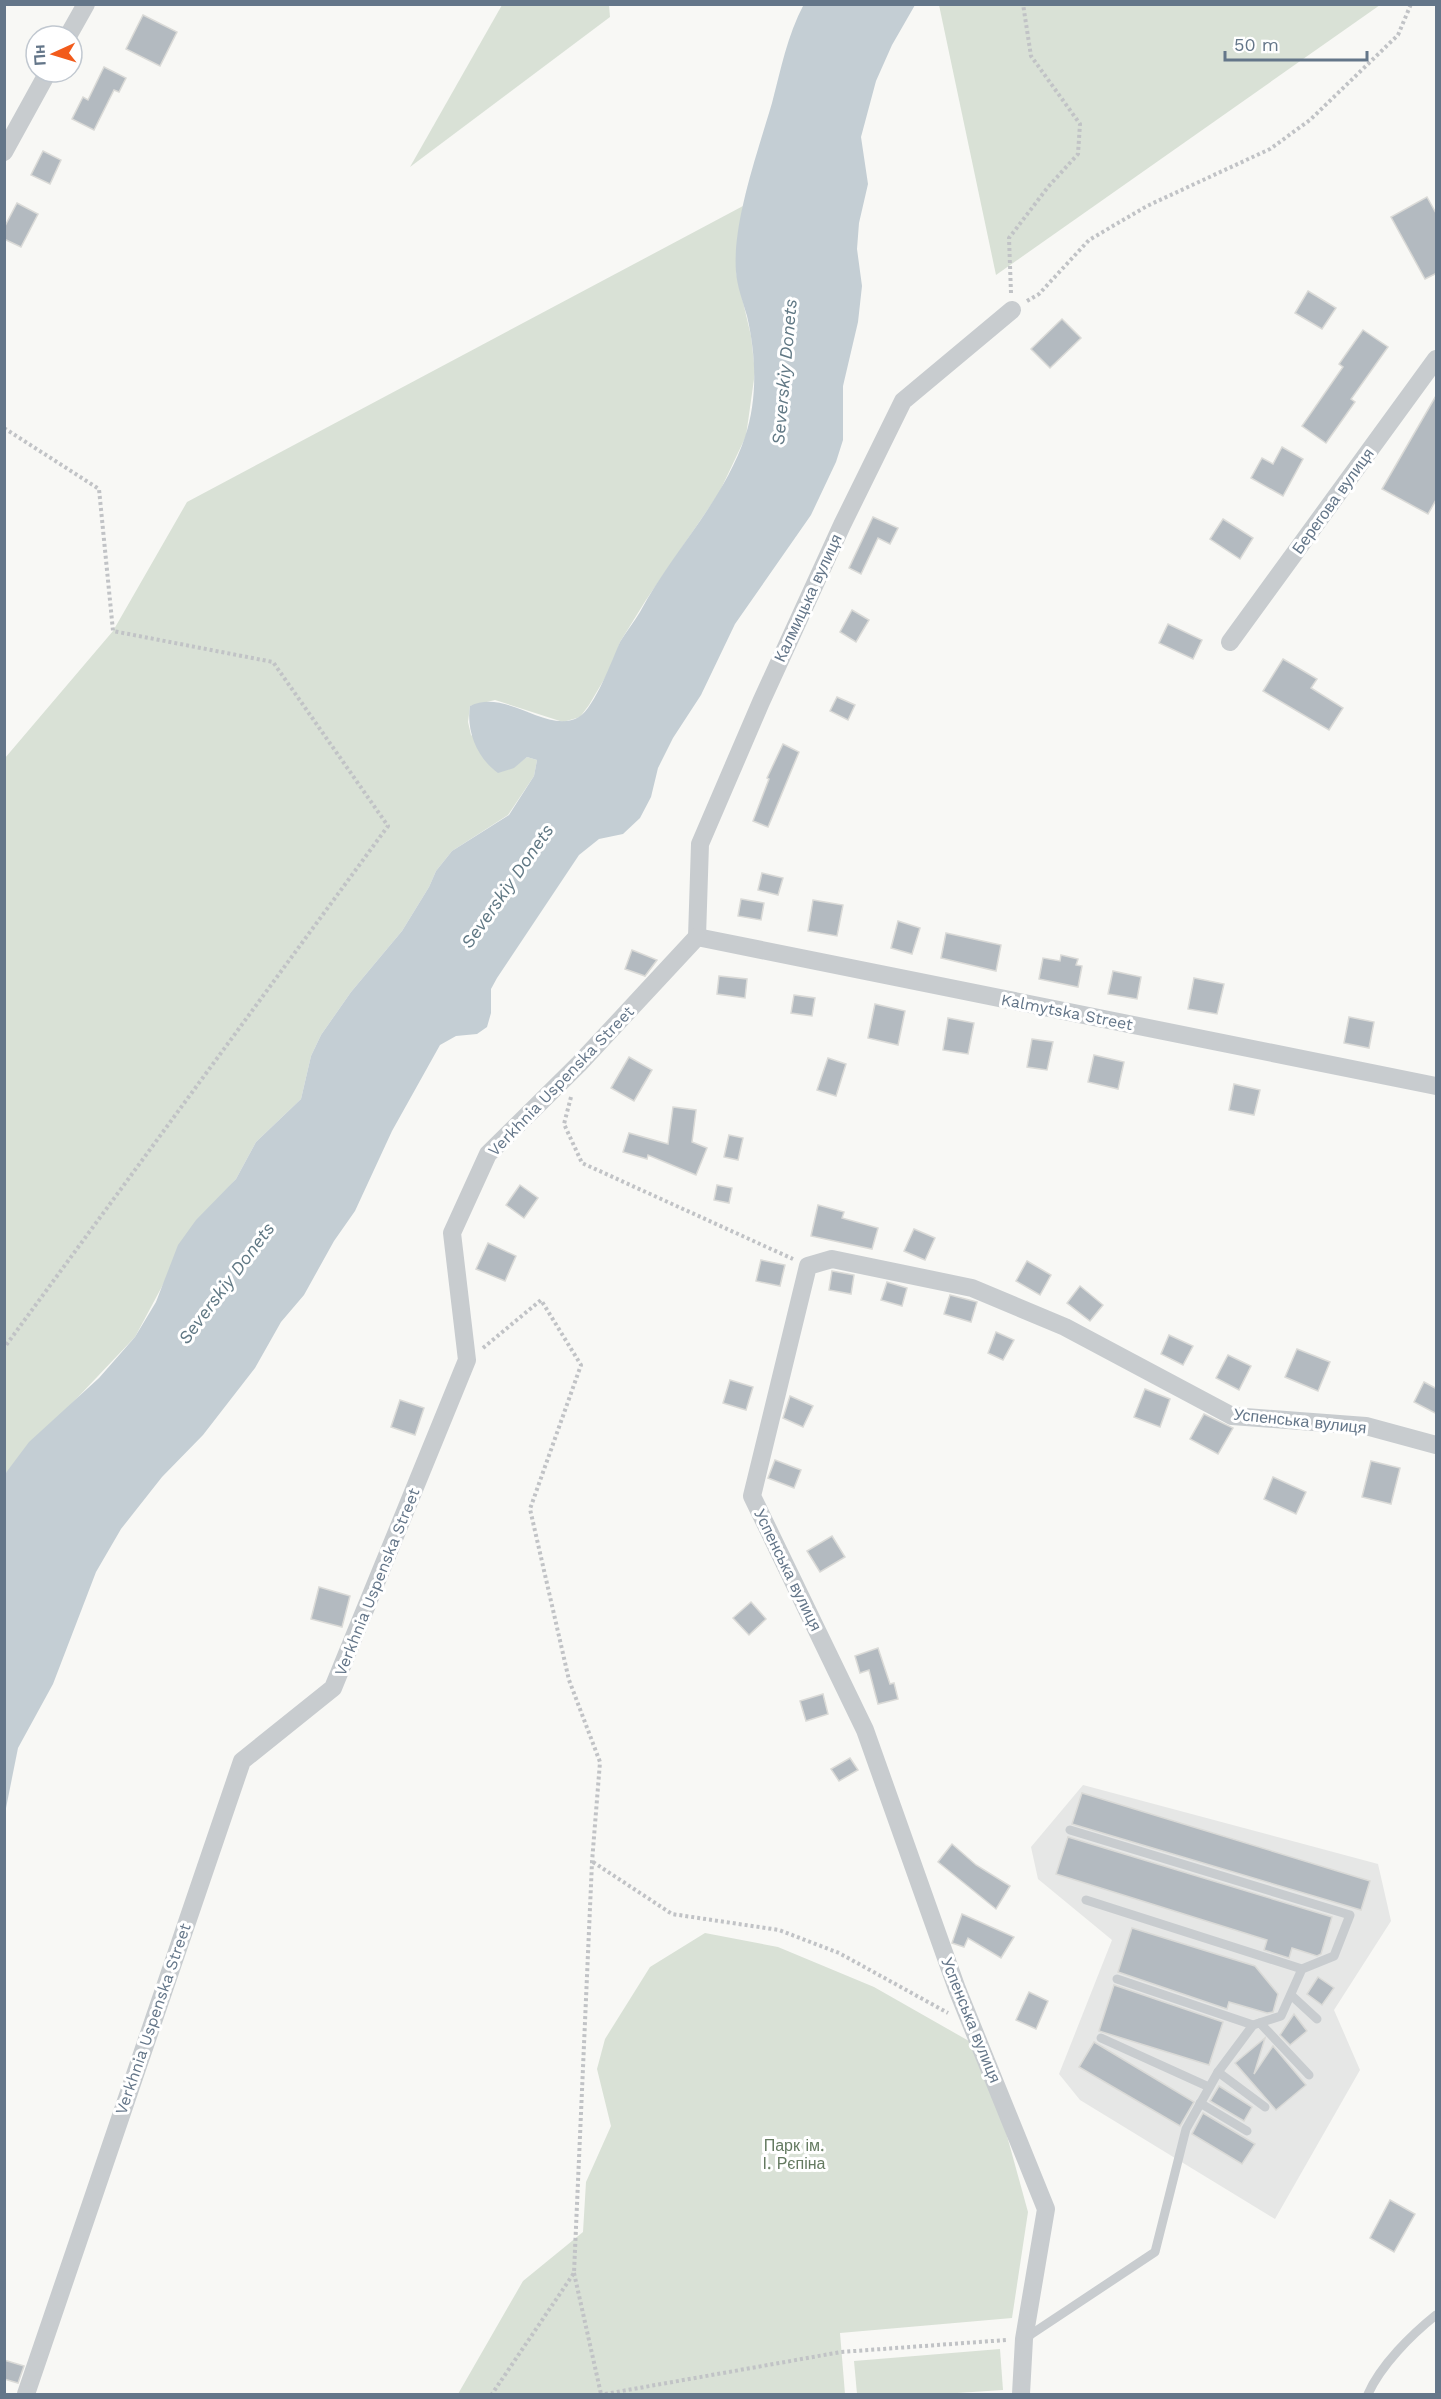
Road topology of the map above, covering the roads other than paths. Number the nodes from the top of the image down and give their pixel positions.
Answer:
1 (86, 4) edge
2 (75, 24) edge
3 (41, 84) edge
4 (4, 152) edge
5 (1011, 310) road end
6 (1437, 359) edge
7 (1230, 642) dead end
8 (697, 937) junction
9 (1437, 1086) edge
10 (1437, 1445) edge
11 (1070, 1830) dead end
12 (1086, 1900) dead end
13 (1302, 1969) junction
14 (1118, 1979) dead end
15 (1291, 1995) junction
16 (1317, 2019) dead end
17 (1257, 2024) junction
18 (1101, 2038) dead end
19 (1218, 2072) junction
20 (1309, 2075) dead end
21 (1209, 2087) junction
22 (1200, 2103) junction
23 (1264, 2107) dead end
24 (1247, 2132) dead end
25 (1437, 2315) edge
26 (1024, 2339) junction
27 (26, 2394) edge
28 (1021, 2394) edge
29 (1368, 2394) edge

1 - 2 street
3 - 4 street
5 - 8 street, Калмицька вулиця
6 - 7 street, Берегова вулиця
8 - 9 street, Kalmytska Street
8 - 27 street, Verkhnia Uspenska Street
10 - 26 street, Успенська вулиця
11 - 13 lane
12 - 13 lane
13 - 15 lane
14 - 17 lane
15 - 16 lane
15 - 17 lane
17 - 19 lane
17 - 20 lane
18 - 21 lane
19 - 21 lane
19 - 23 lane
21 - 22 lane
22 - 24 lane
22 - 26 lane
25 - 29 lane
26 - 28 street, Успенська вулиця

